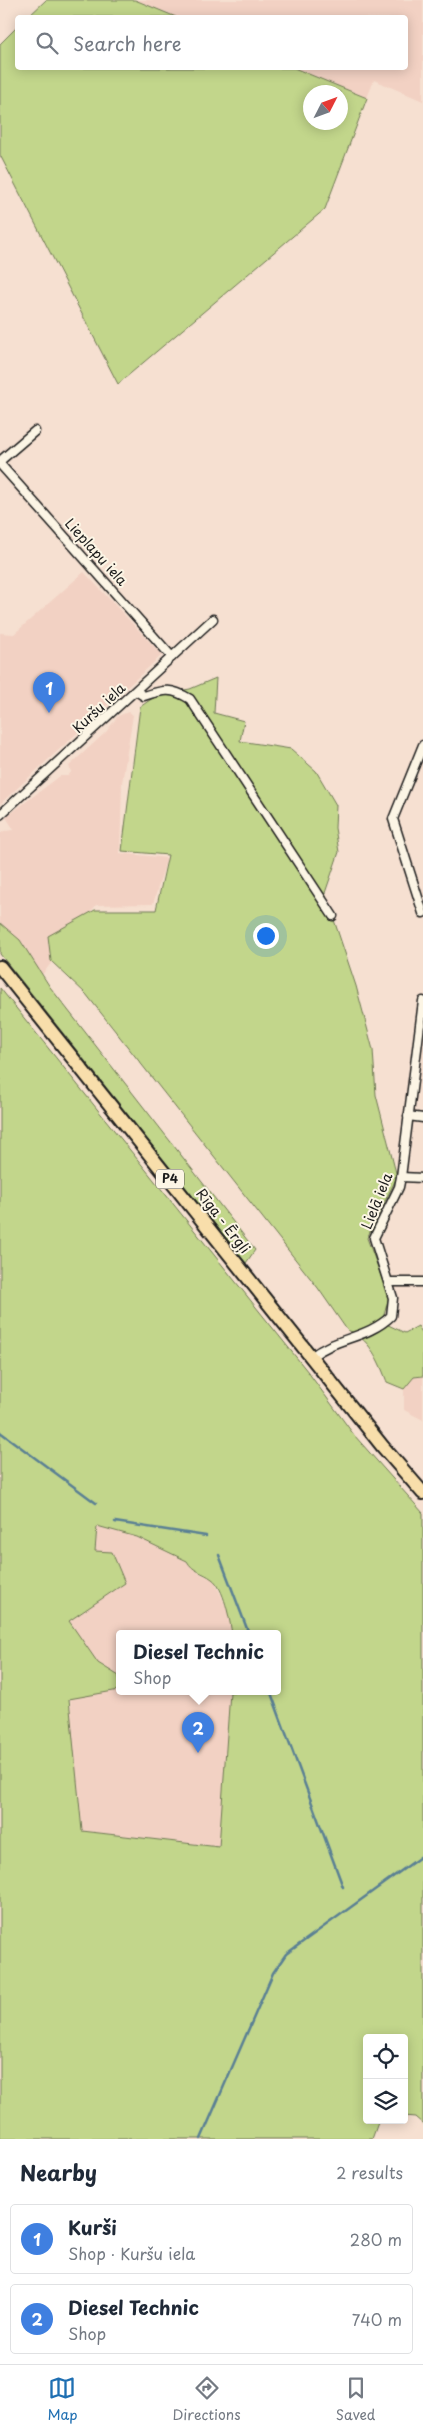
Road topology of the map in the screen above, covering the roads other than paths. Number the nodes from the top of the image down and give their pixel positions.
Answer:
1 (35, 431) dead end
2 (0, 463) edge
3 (213, 619) dead end
4 (172, 657) junction
5 (136, 691) junction
6 (423, 745) edge
7 (0, 815) edge
8 (423, 913) edge
9 (333, 916) dead end
10 (0, 966) edge
11 (423, 1001) edge
12 (408, 1116) junction
13 (423, 1118) edge
14 (401, 1177) junction
15 (423, 1178) edge
16 (390, 1282) junction
17 (423, 1282) edge
18 (311, 1357) junction
19 (423, 1493) edge

1 - 2 street
2 - 4 street, Lieplapu iela
3 - 4 street, Kuršu iela
4 - 5 street, Kuršu iela
5 - 7 street, Kuršu iela
5 - 9 street
6 - 8 street
10 - 18 main road, Rīga - Ērgļi / P4
11 - 12 street, Lielā iela
12 - 13 street
12 - 14 street, Lielā iela
14 - 15 street
14 - 16 street, Lielā iela
16 - 17 street
16 - 18 street, Lielā iela
18 - 19 main road, Rīga - Ērgļi / P4

